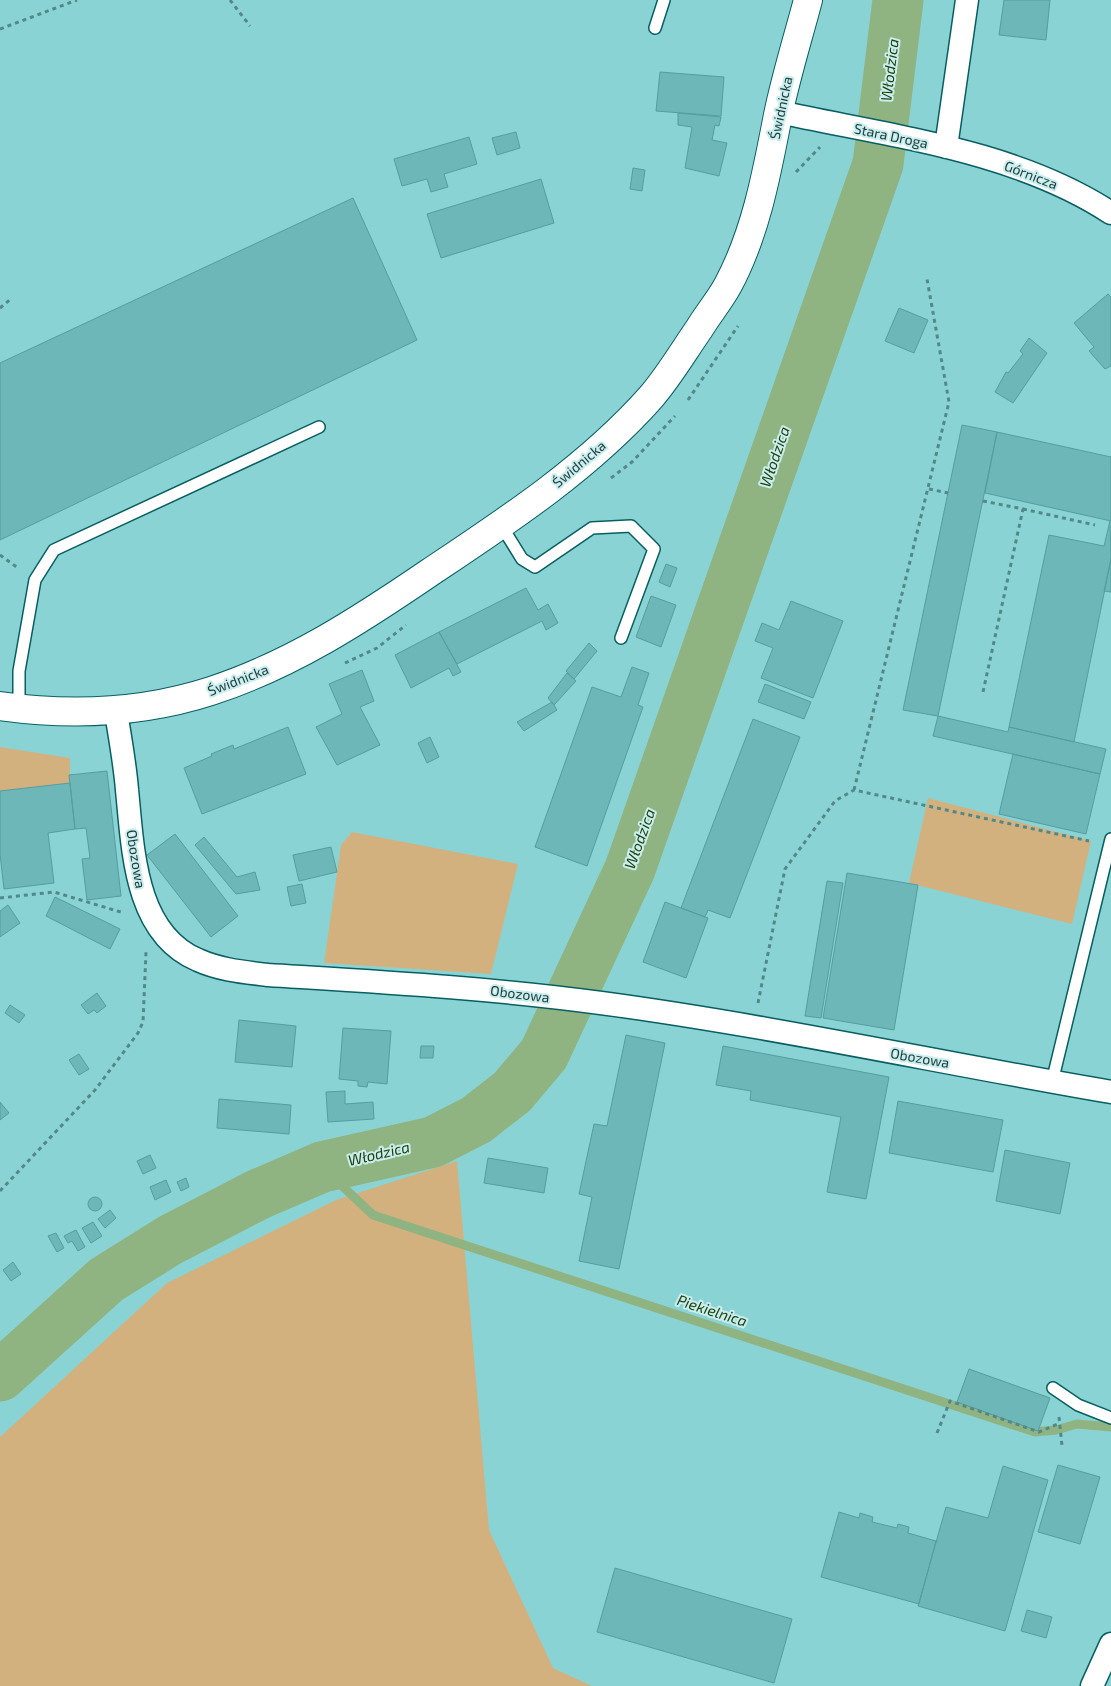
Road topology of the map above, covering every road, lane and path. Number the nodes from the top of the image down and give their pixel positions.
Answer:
1 (78, 0) edge
2 (230, 0) edge
3 (664, 0) edge
4 (808, 0) edge
5 (967, 0) edge
6 (250, 26) dead end
7 (655, 28) dead end
8 (0, 29) edge
9 (778, 112) junction
10 (946, 147) junction
11 (1111, 214) edge
12 (927, 279) dead end
13 (12, 298) dead end
14 (0, 308) edge
15 (319, 427) dead end
16 (929, 489) junction
17 (948, 494) dead end
18 (983, 501) dead end
19 (1023, 510) junction
20 (501, 525) junction
21 (1095, 525) dead end
22 (621, 638) dead end
23 (983, 692) dead end
24 (9, 708) edge
25 (116, 712) junction
26 (854, 790) junction
27 (1111, 839) edge
28 (1091, 841) dead end
29 (0, 898) edge
30 (154, 918) junction
31 (752, 1028) junction
32 (1052, 1082) junction
33 (1111, 1092) edge
34 (0, 1191) edge
35 (1053, 1388) dead end
36 (1058, 1410) dead end
37 (1111, 1418) edge
38 (1060, 1424) junction
39 (937, 1434) dead end
40 (1062, 1446) dead end
41 (1111, 1644) edge
42 (1092, 1686) edge

1 - 8 path
2 - 6 path
3 - 7 lane
4 - 9 street, Świdnicka
5 - 10 street, Stara Droga
9 - 10 street, Stara Droga
9 - 20 street, Świdnicka
10 - 11 street, Górnicza
12 - 16 path
13 - 14 path
15 - 24 lane
16 - 17 path
16 - 26 path
18 - 19 path
19 - 21 path
19 - 23 path
20 - 22 lane
20 - 25 street, Świdnicka
24 - 25 street, Świdnicka
25 - 30 street, Obozowa
26 - 28 path
26 - 31 path
27 - 32 lane
29 - 30 path
30 - 31 street, Obozowa
30 - 34 path
31 - 32 street, Obozowa
32 - 33 street, Obozowa
35 - 37 lane
36 - 38 path
38 - 39 path
38 - 40 path
41 - 42 street

